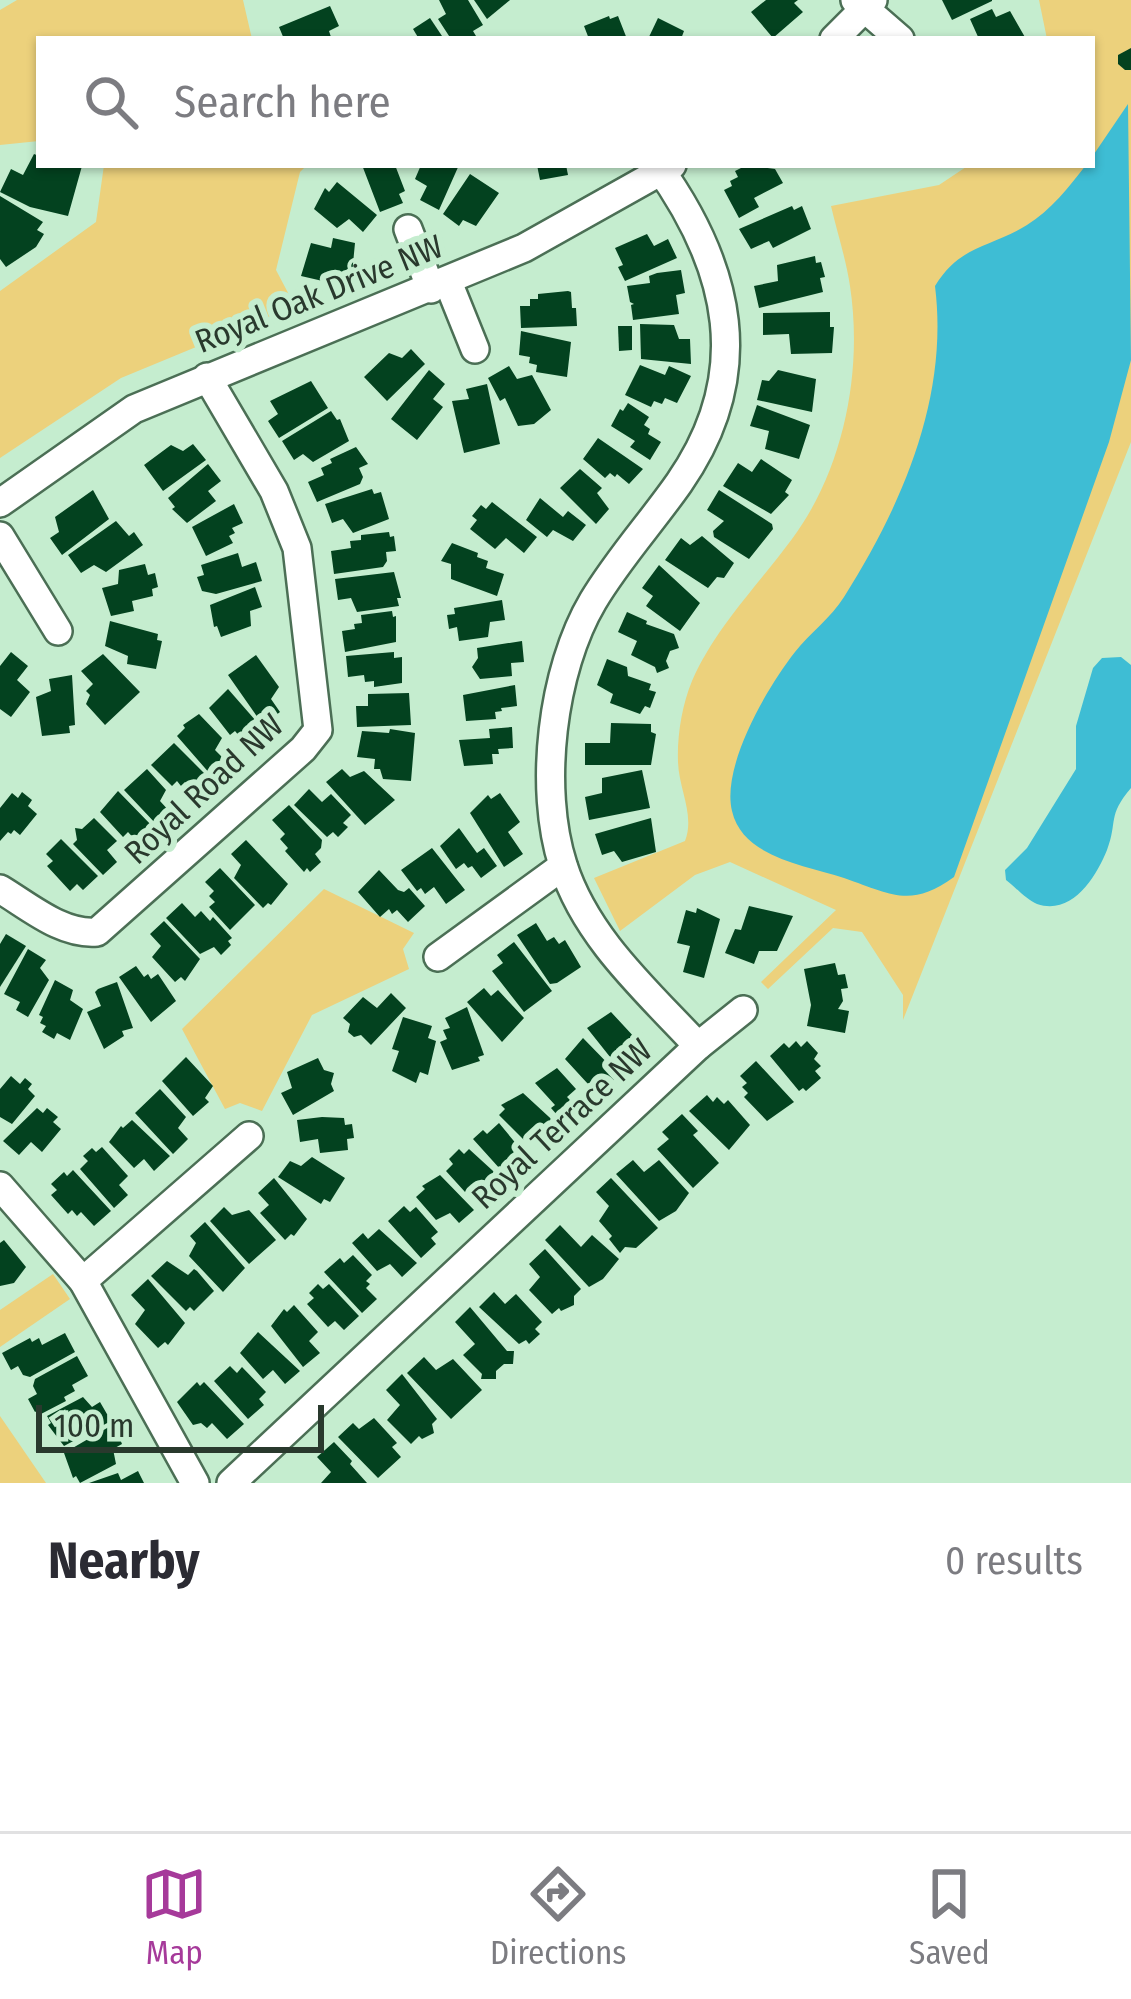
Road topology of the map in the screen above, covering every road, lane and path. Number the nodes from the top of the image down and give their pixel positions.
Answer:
1 (864, 3) edge
2 (836, 36) edge
3 (897, 36) edge
4 (662, 168) edge
5 (664, 168) edge
6 (408, 229) dead end
7 (440, 286) junction
8 (475, 349) dead end
9 (207, 377) junction
10 (0, 503) edge
11 (0, 536) edge
12 (58, 632) dead end
13 (563, 866) junction
14 (0, 890) edge
15 (438, 957) dead end
16 (743, 1010) dead end
17 (698, 1046) junction
18 (249, 1136) dead end
19 (0, 1186) edge
20 (83, 1281) junction
21 (195, 1483) edge
22 (231, 1483) edge

1 - 2 street
1 - 3 street
4 - 7 street, Royal Oak Drive NW
5 - 13 street, Royal Terrace NW
6 - 7 street
7 - 8 street
7 - 9 street, Royal Oak Drive NW
9 - 10 street, Royal Oak Drive NW
9 - 14 street, Royal Road NW
11 - 12 street
13 - 15 street
13 - 17 street, Royal Terrace NW
16 - 17 street
17 - 22 street, Royal Terrace NW
18 - 20 street
19 - 20 street
20 - 21 street

